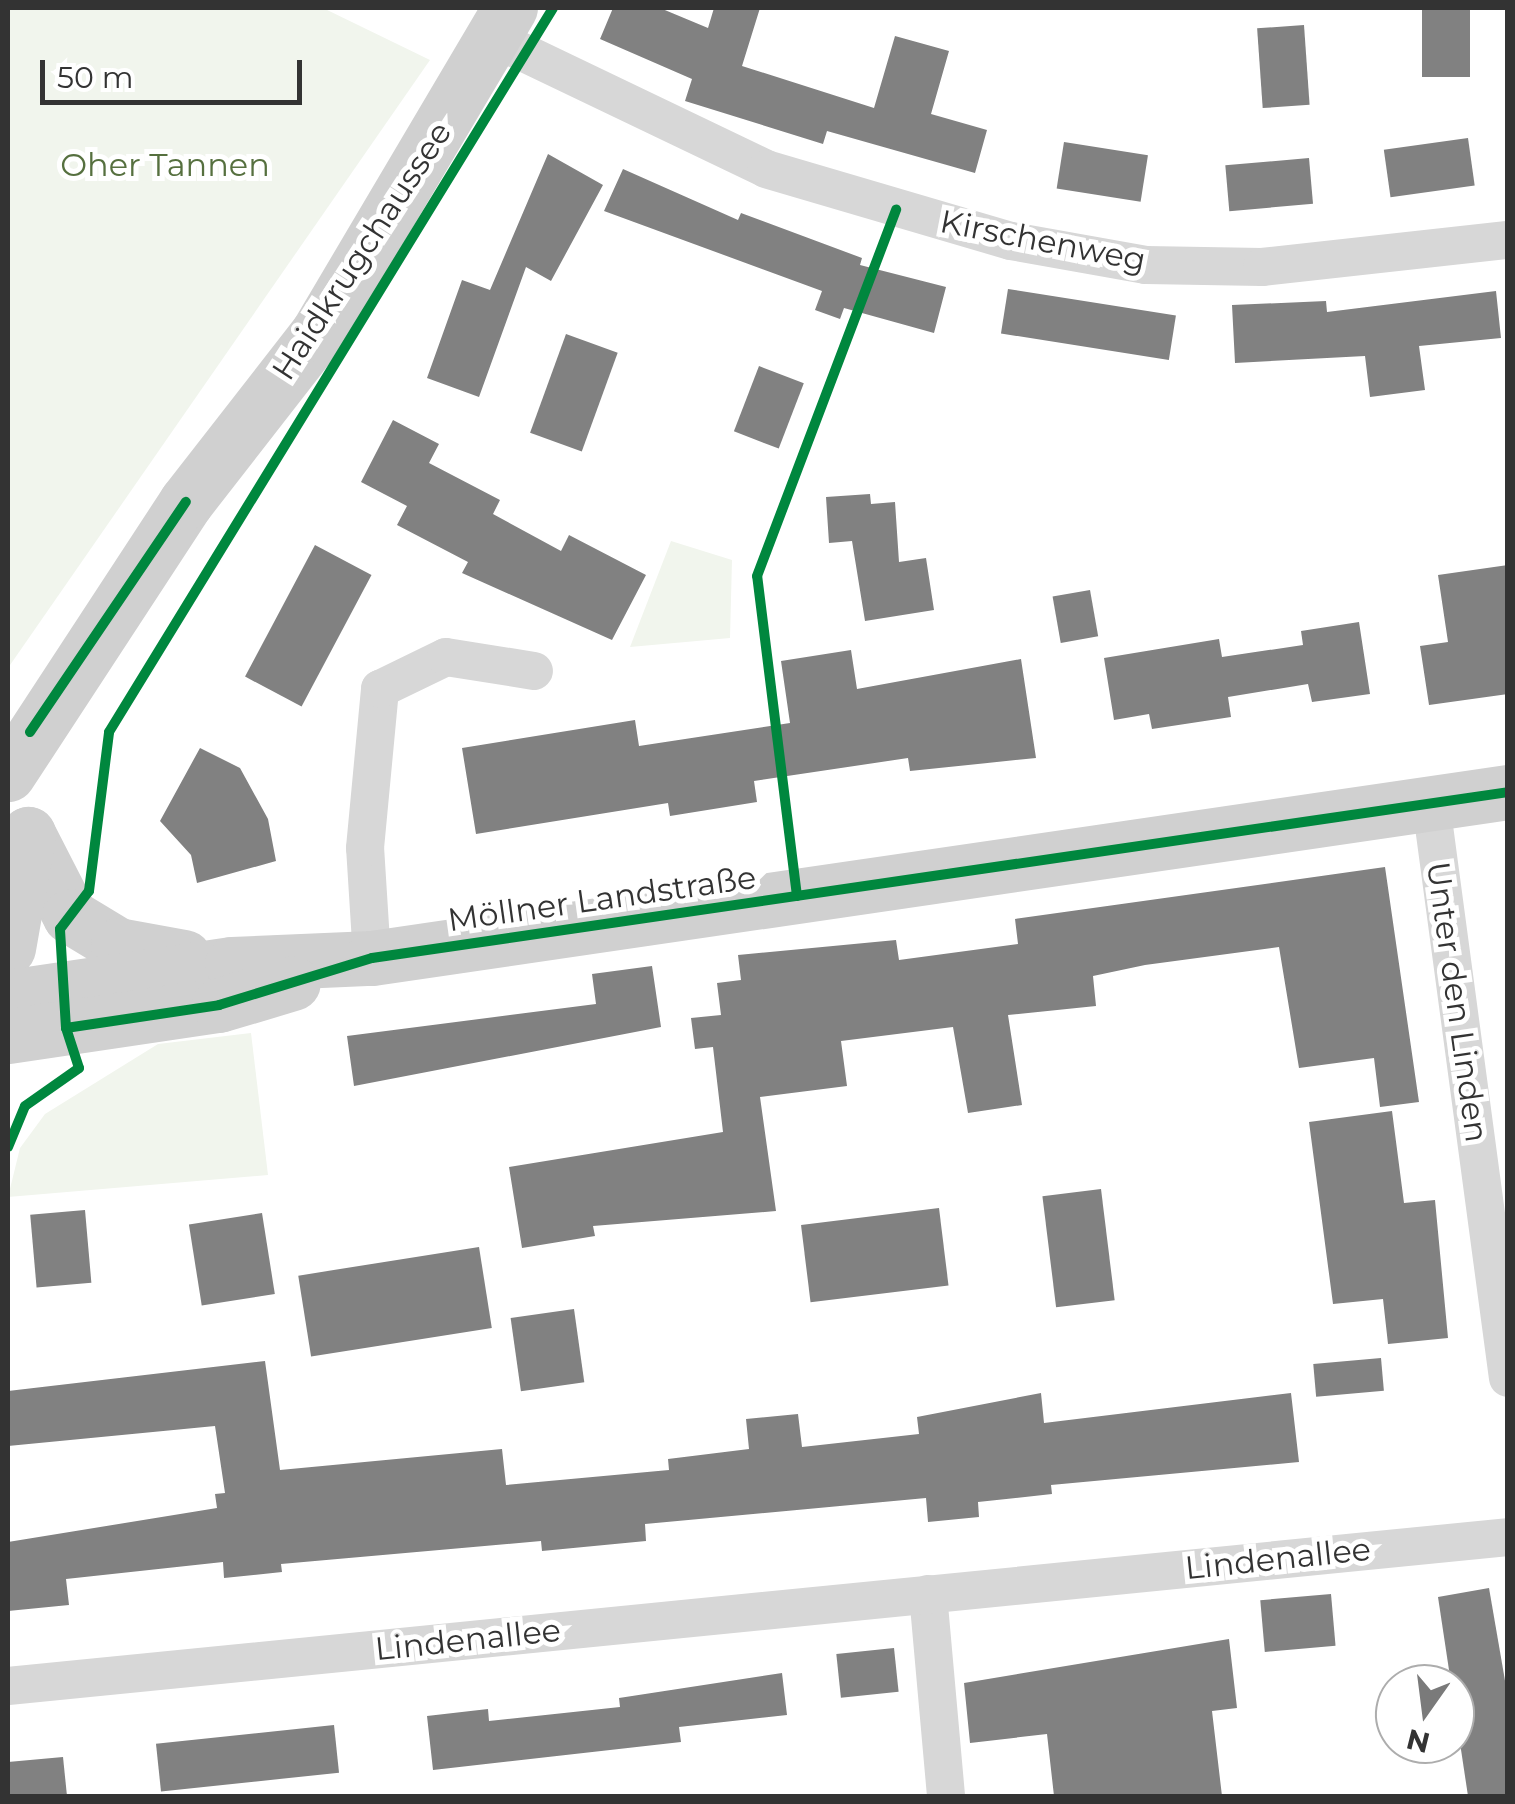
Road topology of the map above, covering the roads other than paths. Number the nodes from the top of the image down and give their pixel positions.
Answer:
1 (502, 23) edge
2 (1508, 240) edge
3 (534, 671) dead end
4 (19, 752) edge
5 (1508, 792) edge
6 (1431, 804) junction
7 (28, 834) junction
8 (8, 948) edge
9 (372, 958) junction
10 (232, 964) junction
11 (8, 997) edge
12 (8, 1036) edge
13 (1508, 1378) edge
14 (1508, 1537) edge
15 (928, 1594) junction
16 (8, 1686) edge
17 (946, 1796) edge

1 - 2 street, Kirschenweg
1 - 4 main road, Haidkrugchaussee
3 - 9 street
4 - 7 main road, Haidkrugchaussee
5 - 6 main road, Möllner Landstraße
6 - 9 main road, Möllner Landstraße
6 - 13 street, Unter den Linden
7 - 8 main road, Haidkrugchaussee
7 - 10 main road
9 - 10 main road, Möllner Landstraße
9 - 12 main road, Möllner Landstraße
10 - 11 main road, Möllner Landstraße
14 - 15 street, Lindenallee
15 - 16 street, Lindenallee
15 - 17 street

